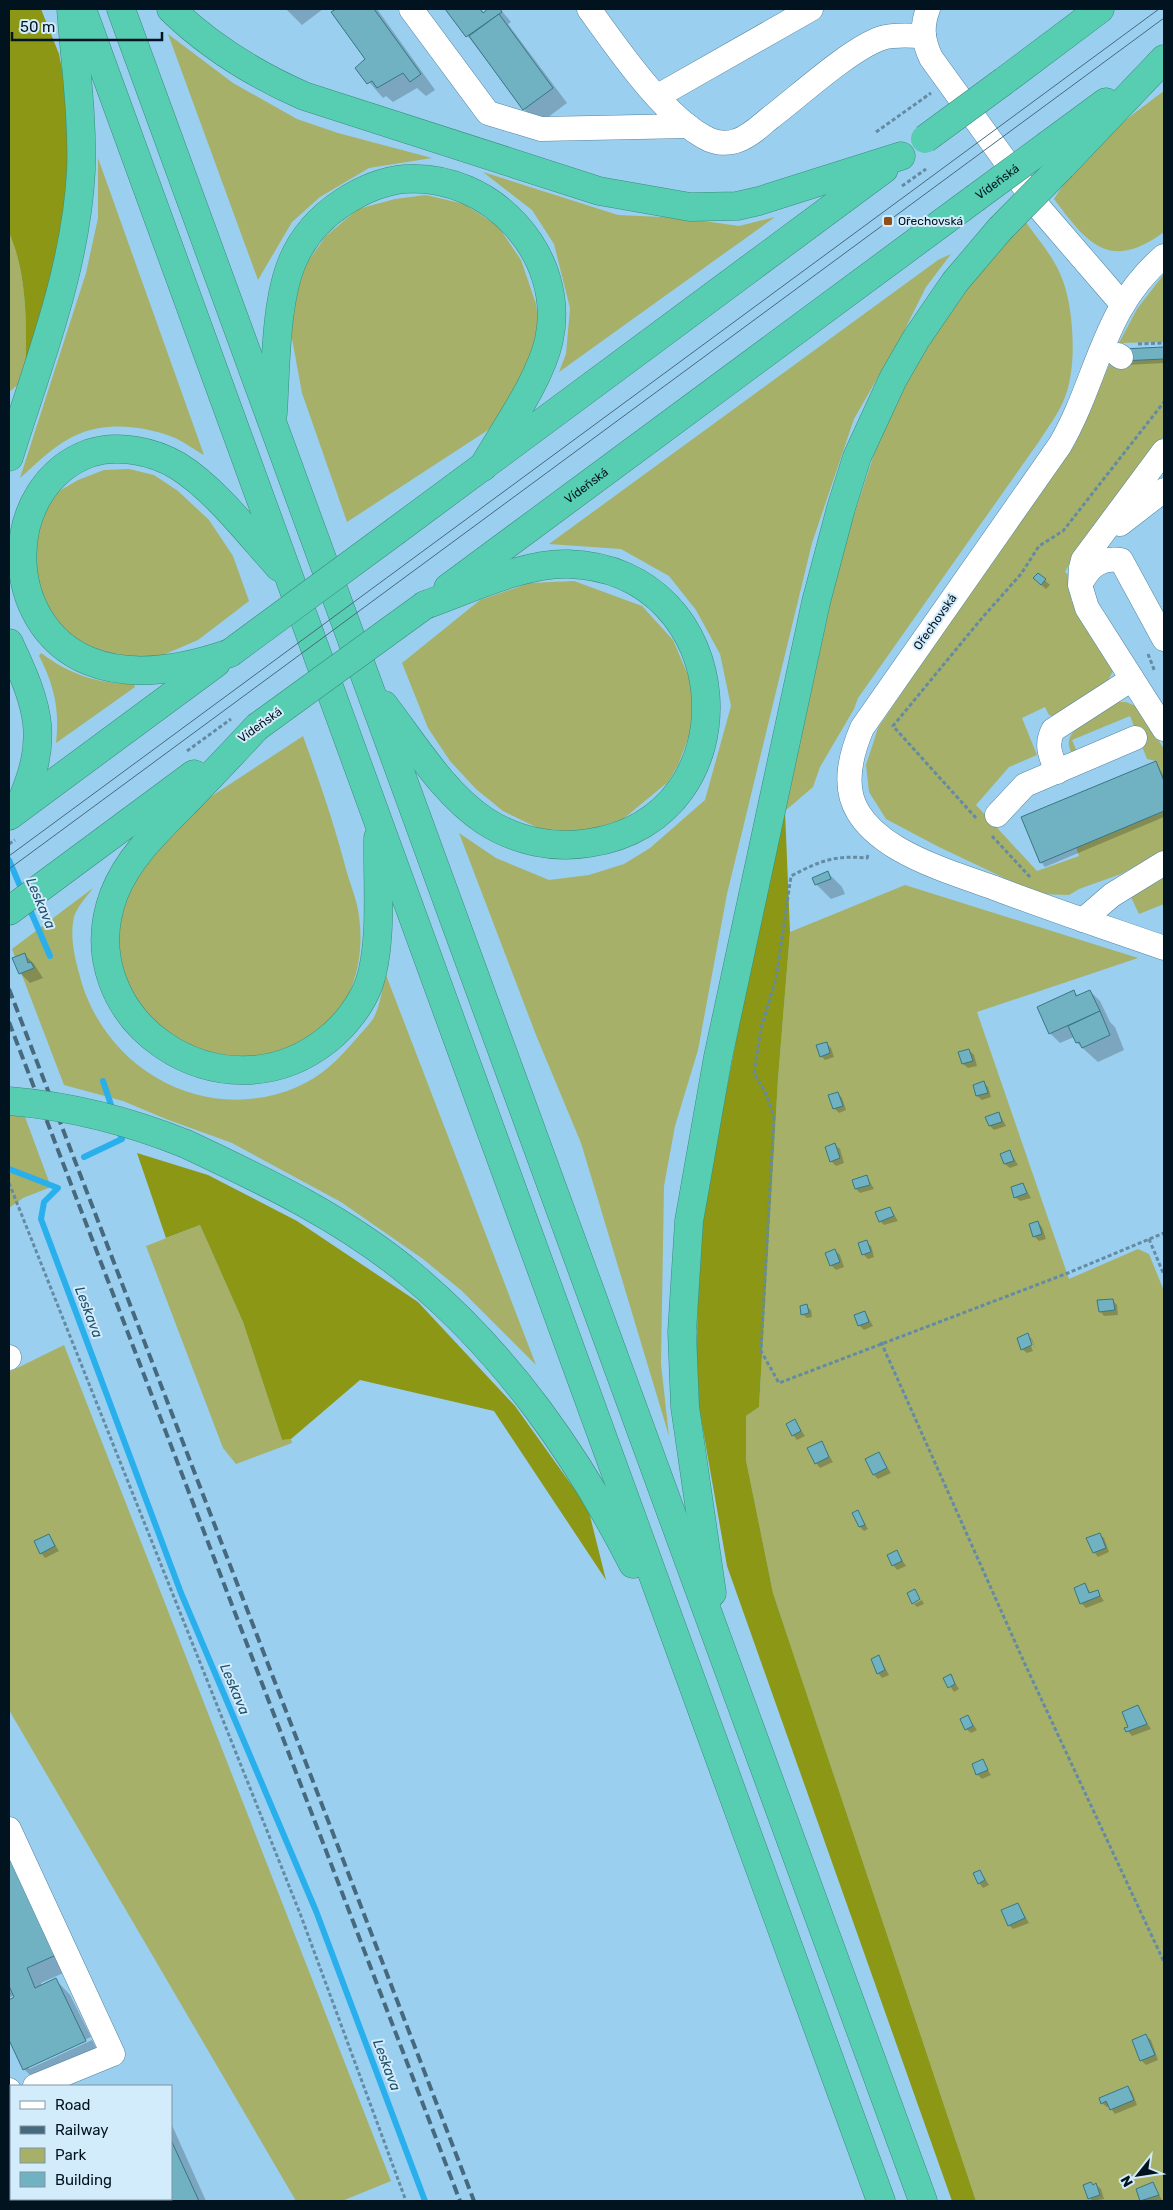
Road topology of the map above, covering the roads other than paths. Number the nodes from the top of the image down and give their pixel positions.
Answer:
1 (71, 9) edge
2 (82, 9) edge
3 (120, 9) edge
4 (170, 9) edge
5 (411, 9) edge
6 (589, 9) edge
7 (811, 9) edge
8 (928, 9) edge
9 (1100, 9) edge
10 (924, 36) junction
11 (1164, 59) edge
12 (658, 96) junction
13 (688, 126) junction
14 (1056, 155) junction
15 (901, 156) junction
16 (1164, 256) edge
17 (1122, 304) junction
18 (272, 421) junction
19 (1164, 451) edge
20 (9, 457) edge
21 (483, 467) junction
22 (1164, 490) edge
23 (1093, 546) junction
24 (1121, 560) junction
25 (287, 575) junction
26 (1080, 585) junction
27 (425, 605) junction
28 (1164, 608) edge
29 (1164, 639) edge
30 (9, 643) edge
31 (230, 653) junction
32 (1132, 679) junction
33 (368, 684) junction
34 (258, 727) junction
35 (1164, 729) edge
36 (1134, 738) dead end
37 (1057, 772) junction
38 (13, 812) edge
39 (997, 815) dead end
40 (378, 822) junction
41 (1164, 863) edge
42 (9, 911) edge
43 (1083, 920) junction
44 (1164, 948) edge
45 (9, 1101) edge
46 (721, 1652) junction
47 (686, 1666) junction
48 (9, 1829) edge
49 (37, 2085) edge
50 (9, 2090) edge
51 (10, 2096) edge
52 (881, 2201) edge
53 (923, 2201) edge

1 - 20 highway
2 - 25 highway
3 - 18 highway
4 - 15 highway
5 - 13 street
6 - 12 street
7 - 12 street
8 - 10 street
9 - 15 highway, bridge
10 - 13 street
10 - 17 street
11 - 14 highway
12 - 13 street
14 - 27 highway, Vídeňská, bridge
14 - 46 highway, bridge
15 - 21 highway
16 - 17 street, Ořechovská
17 - 43 street, Ořechovská
18 - 21 highway
18 - 33 highway
19 - 23 street
21 - 31 highway, bridge
22 - 23 street
23 - 26 street
24 - 26 street
24 - 28 street
24 - 29 street
25 - 31 highway
25 - 40 highway
26 - 32 street
27 - 33 highway
27 - 34 highway, Vídeňská, bridge
30 - 38 highway
31 - 38 highway
32 - 35 street
32 - 37 street
33 - 46 highway
34 - 40 highway
34 - 42 highway, Vídeňská
36 - 37 street
37 - 39 street
40 - 47 highway
41 - 43 street
43 - 44 street, Ořechovská
45 - 47 highway, bridge
46 - 53 highway
47 - 52 highway
48 - 49 street
50 - 51 street

